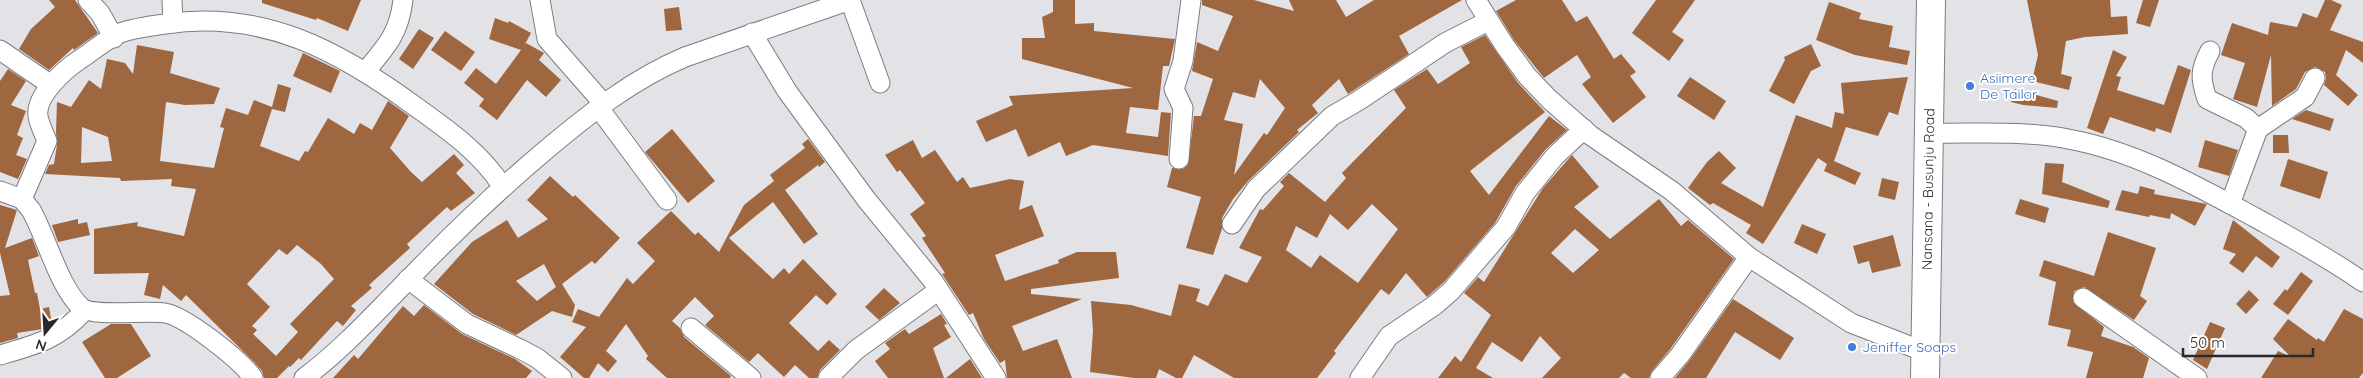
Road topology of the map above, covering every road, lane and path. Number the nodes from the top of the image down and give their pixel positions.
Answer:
1 (88, 0) edge
2 (172, 0) edge
3 (403, 0) edge
4 (540, 0) edge
5 (850, 0) edge
6 (1191, 0) edge
7 (1476, 0) edge
8 (1931, 0) edge
9 (1488, 21) junction
10 (173, 23) junction
11 (752, 34) junction
12 (114, 38) junction
13 (0, 50) edge
14 (2210, 51) dead end
15 (365, 72) junction
16 (2315, 78) dead end
17 (880, 83) dead end
18 (51, 85) junction
19 (601, 105) junction
20 (1584, 129) junction
21 (2258, 130) junction
22 (1928, 133) junction
23 (1179, 159) dead end
24 (502, 186) junction
25 (0, 191) edge
26 (22, 199) junction
27 (667, 200) dead end
28 (2230, 204) junction
29 (1232, 224) dead end
30 (1749, 257) junction
31 (408, 279) junction
32 (2363, 282) edge
33 (939, 290) junction
34 (2083, 298) dead end
35 (85, 310) junction
36 (691, 328) dead end
37 (0, 355) edge
38 (1925, 365) edge
39 (315, 375) edge
40 (833, 376) edge
41 (253, 378) edge
42 (562, 378) edge
43 (751, 378) edge
44 (996, 378) edge
45 (1360, 378) edge
46 (1660, 378) edge
47 (2198, 378) edge

1 - 12 street
2 - 10 street
3 - 15 street
4 - 19 street
5 - 11 street
5 - 17 street
6 - 23 street
7 - 9 street
8 - 22 main road, Nansana - Busunju Road
9 - 20 street
9 - 29 street
10 - 12 street
10 - 15 street
11 - 19 street
11 - 33 street
12 - 18 street
13 - 18 street
14 - 21 street
15 - 24 street
16 - 21 street
18 - 26 street
19 - 24 street
19 - 27 street
20 - 30 street
20 - 45 street
21 - 28 street
22 - 28 street
22 - 38 main road, Nansana - Busunju Road
24 - 31 street
25 - 26 street
26 - 35 street
28 - 32 street
30 - 38 street
30 - 46 street
31 - 39 street
31 - 42 street
33 - 40 street
33 - 44 street
34 - 47 street
35 - 37 street
35 - 41 street
36 - 43 street

